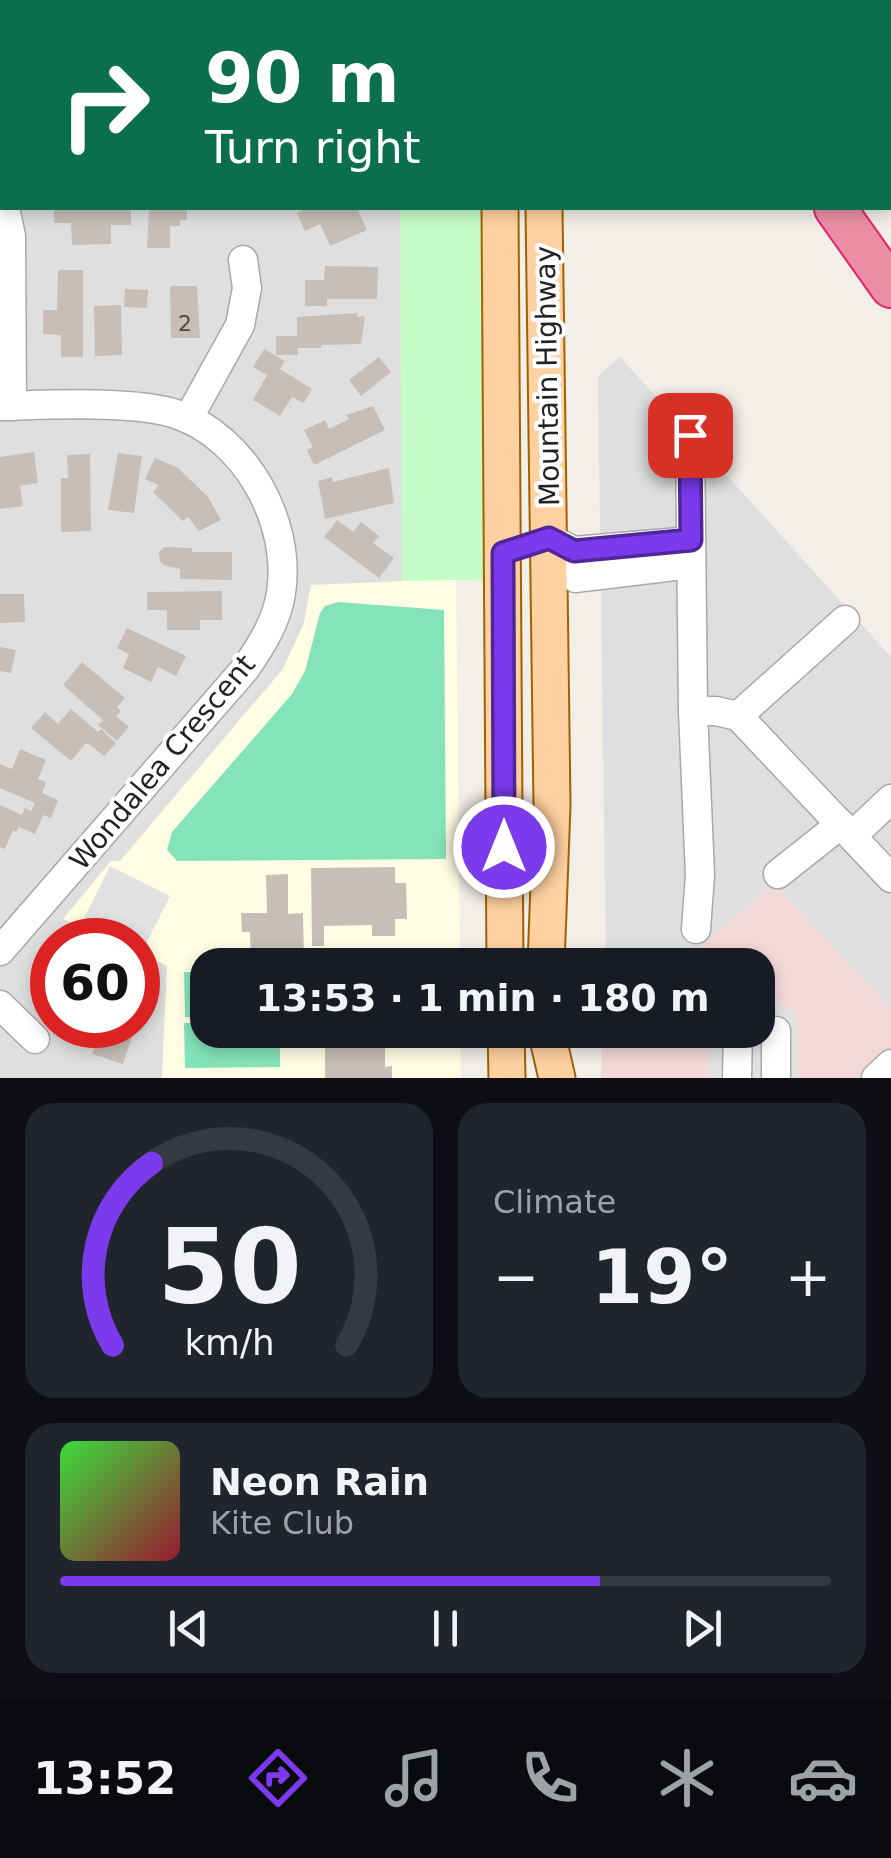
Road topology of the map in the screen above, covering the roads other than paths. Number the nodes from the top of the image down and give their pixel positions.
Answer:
1 (5, 210) edge
2 (500, 210) edge
3 (544, 210) edge
4 (835, 210) edge
5 (243, 260) dead end
6 (891, 287) edge
7 (6, 406) edge
8 (188, 419) junction
9 (690, 435) dead end
10 (549, 550) junction
11 (691, 552) junction
12 (503, 553) junction
13 (846, 620) dead end
14 (693, 711) junction
15 (738, 716) junction
16 (891, 800) edge
17 (846, 830) junction
18 (778, 874) dead end
19 (891, 878) edge
20 (696, 928) dead end
21 (506, 948) edge
22 (547, 948) edge
23 (0, 951) edge
24 (0, 1005) edge
25 (776, 1031) dead end
26 (30, 1034) edge
27 (506, 1048) edge
28 (550, 1048) edge
29 (738, 1048) edge
30 (891, 1064) edge
31 (506, 1078) edge
32 (557, 1078) edge
33 (737, 1078) edge
34 (776, 1078) edge
35 (876, 1078) edge

1 - 7 street
2 - 12 main road, Mountain Highway
3 - 10 main road, Mountain Highway
4 - 6 highway
5 - 8 street
7 - 8 street, Wondalea Crescent
8 - 23 street, Wondalea Crescent
9 - 11 street
10 - 11 street
10 - 12 main road
10 - 22 main road, Mountain Highway
11 - 14 street
12 - 21 main road, Mountain Highway
13 - 15 street
14 - 15 street
14 - 20 street
15 - 17 street
16 - 17 street
17 - 18 street
17 - 19 street
24 - 26 street
25 - 34 street
27 - 31 main road
28 - 32 main road
29 - 33 street
30 - 35 street

